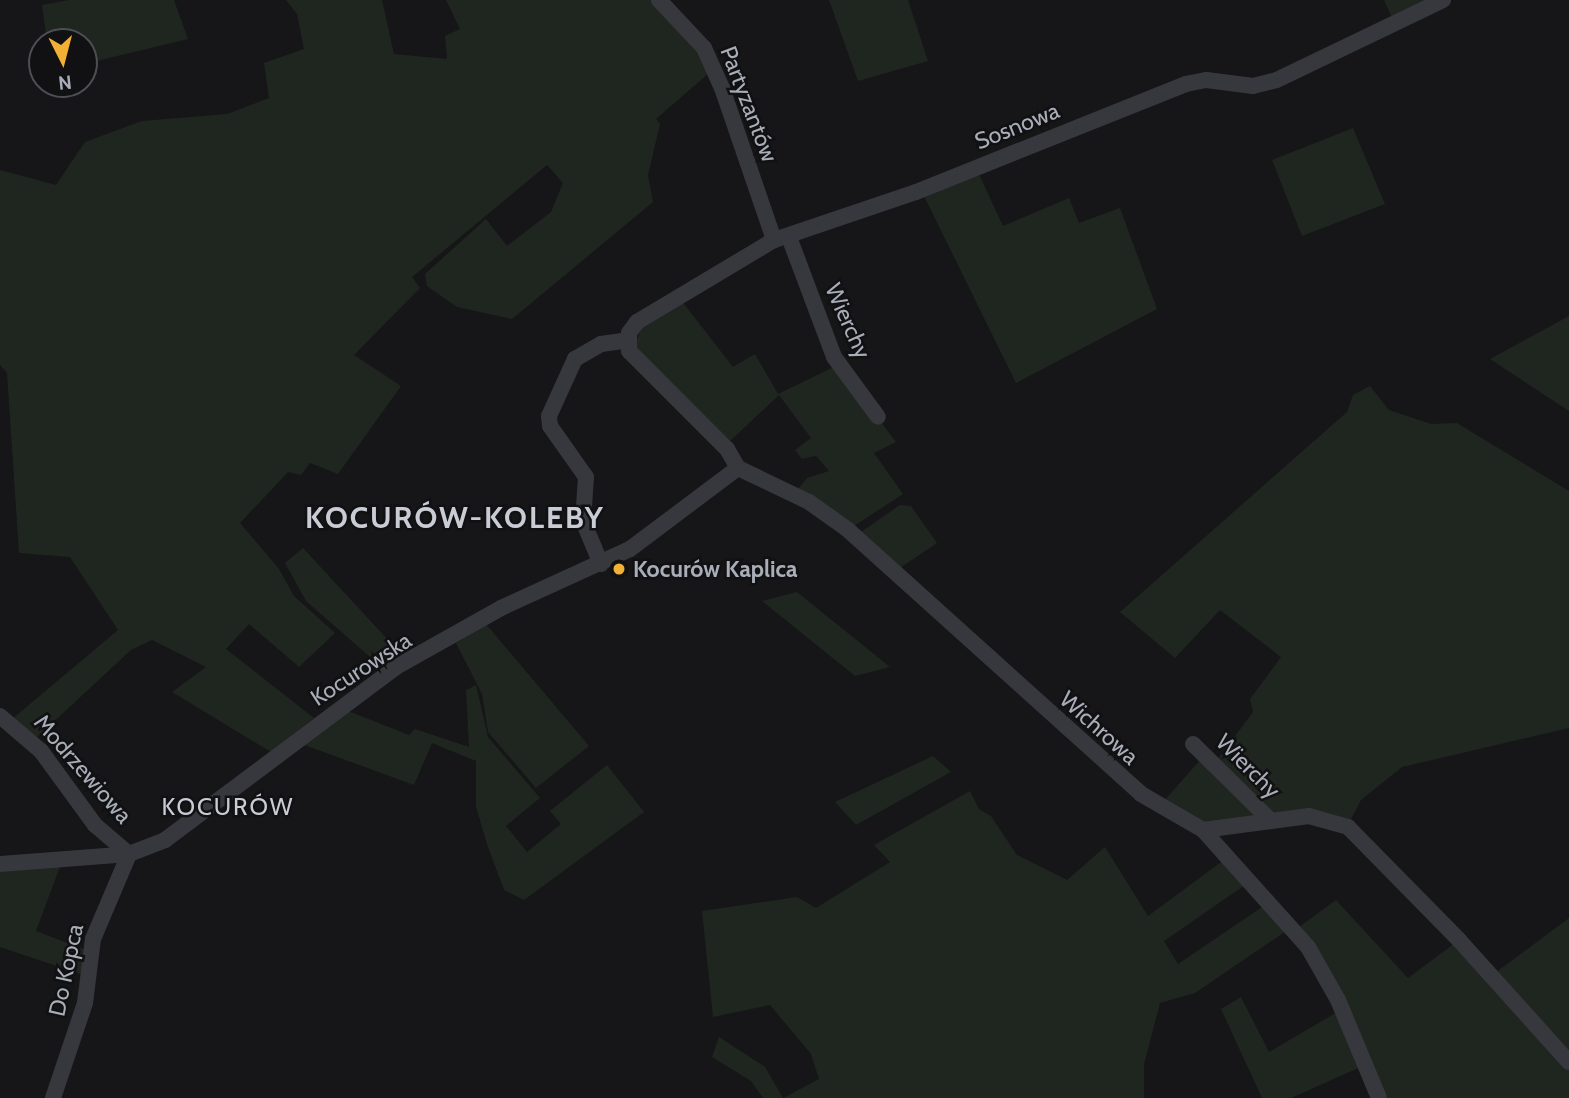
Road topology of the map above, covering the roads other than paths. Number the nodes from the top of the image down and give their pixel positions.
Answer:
1 (659, 0) edge
2 (1443, 0) edge
3 (781, 238) junction
4 (628, 340) junction
5 (878, 417) dead end
6 (738, 468) junction
7 (601, 564) junction
8 (0, 716) edge
9 (1193, 744) dead end
10 (1271, 821) junction
11 (1203, 830) junction
12 (129, 855) junction
13 (0, 864) edge
14 (1569, 1062) edge
15 (54, 1098) edge
16 (1379, 1098) edge

1 - 3 street, Partyzantów
2 - 3 street, Sosnowa
3 - 4 street, Sosnowa
3 - 5 street, Wierchy
4 - 6 street, Wichrowa
4 - 7 street
6 - 7 street, Kocurowska
6 - 11 street, Wichrowa
7 - 12 street, Kocurowska
8 - 12 street, Modrzewiowa
9 - 10 street, Wierchy
10 - 11 street
10 - 14 street
11 - 16 street, Wichrowa
12 - 13 street, Kocurowska
12 - 15 street, Do Kopca

